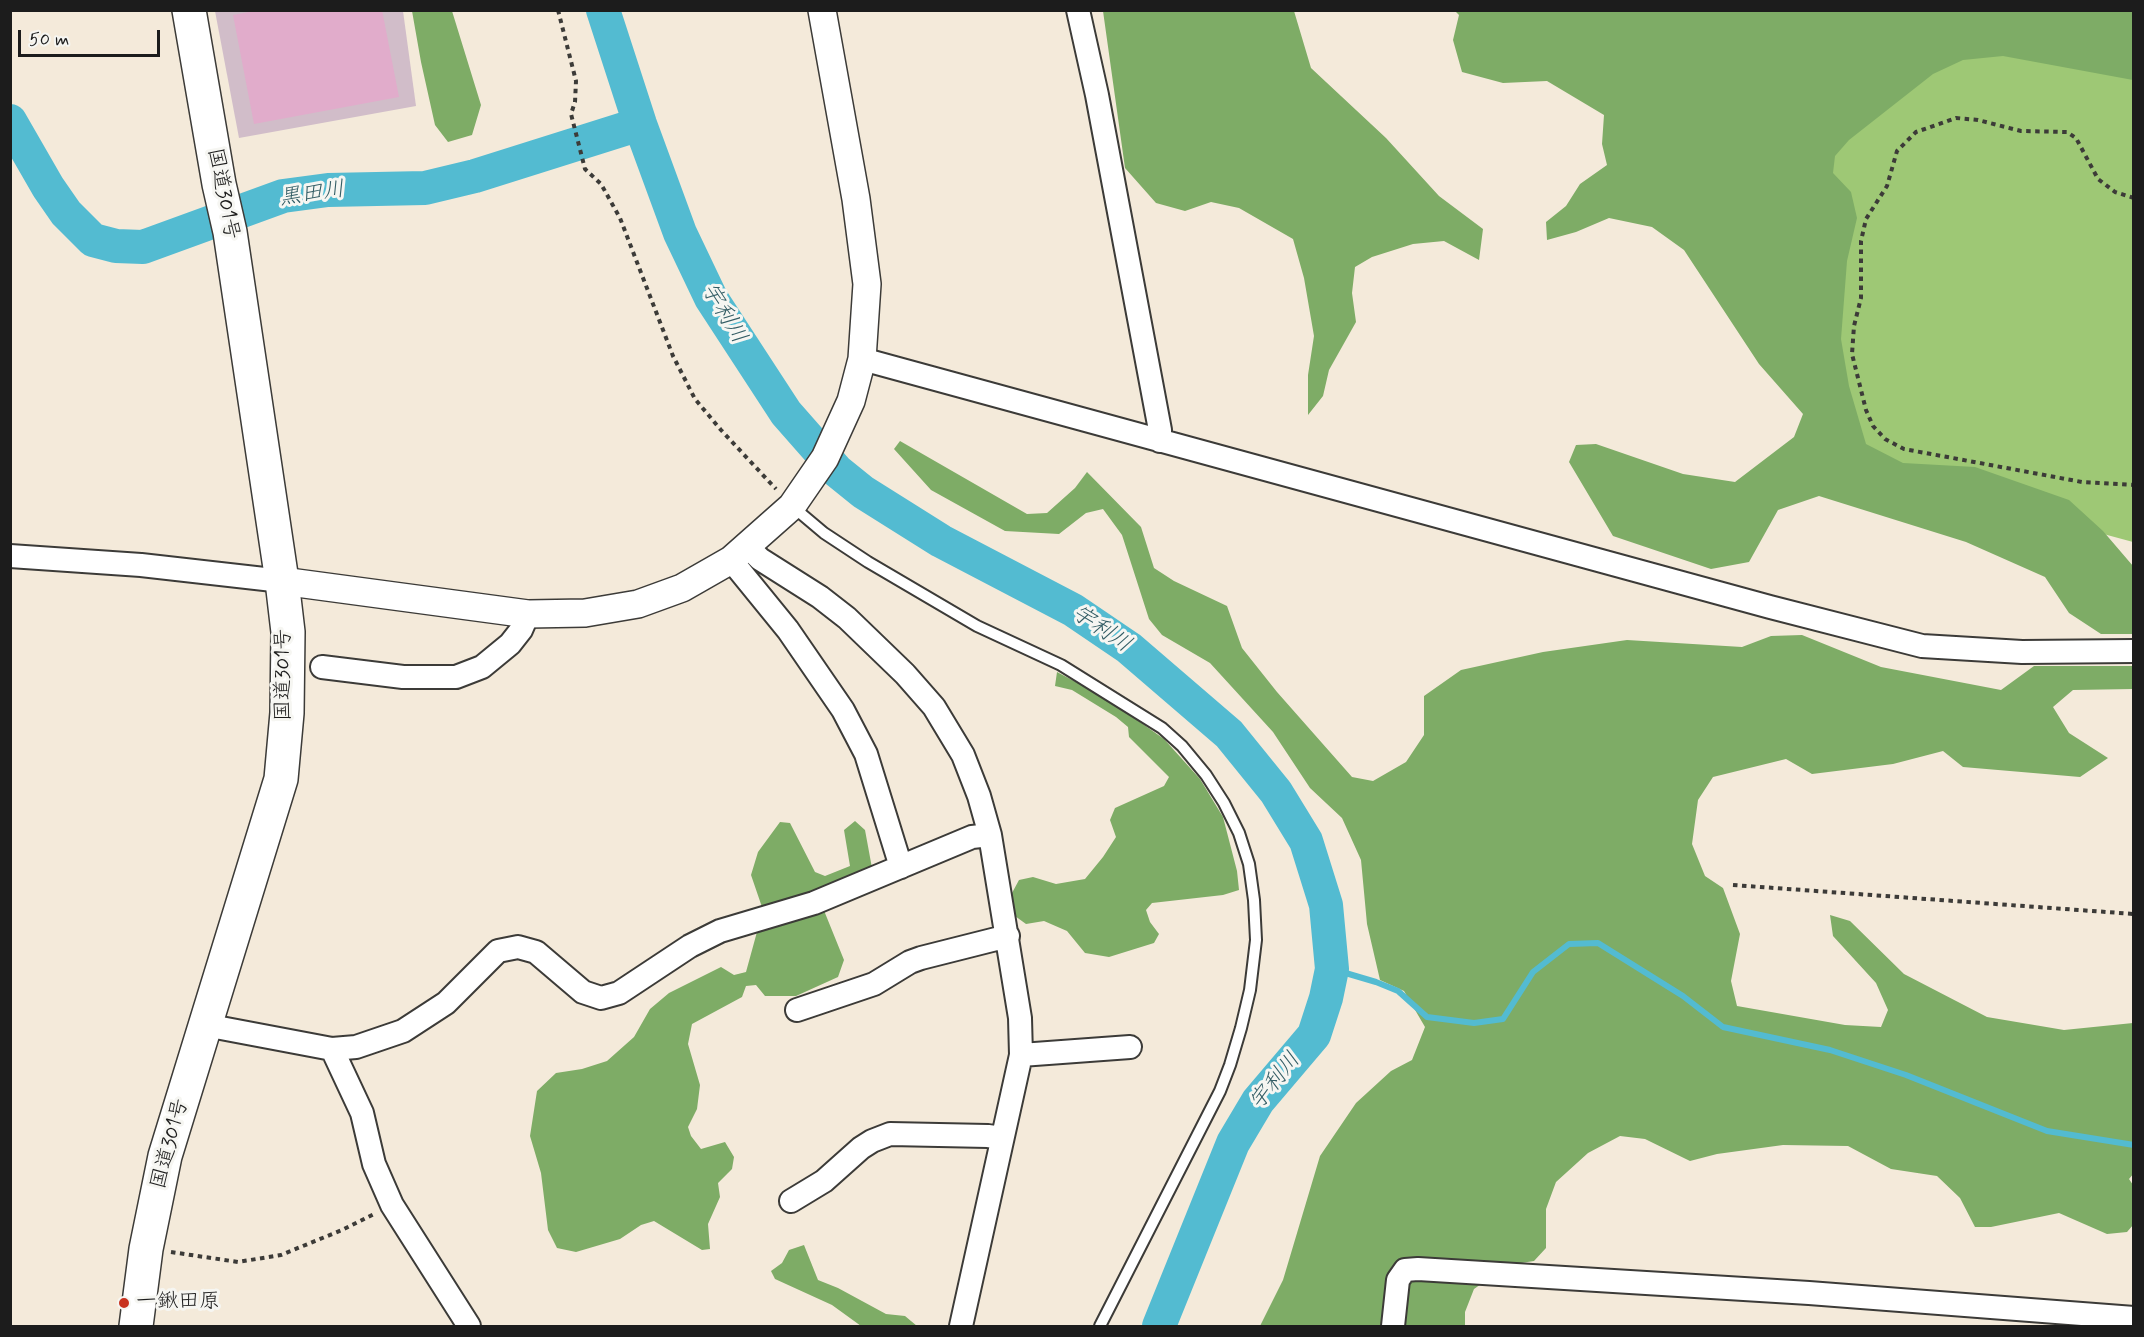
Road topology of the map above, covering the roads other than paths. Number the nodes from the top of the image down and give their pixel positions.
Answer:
1 (189, 10) edge
2 (822, 10) edge
3 (1078, 10) edge
4 (862, 359) junction
5 (1160, 441) junction
6 (796, 501) junction
7 (739, 554) junction
8 (10, 556) edge
9 (282, 581) junction
10 (528, 614) junction
11 (2133, 651) edge
12 (322, 667) dead end
13 (990, 835) junction
14 (902, 867) junction
15 (1008, 936) junction
16 (797, 1010) dead end
17 (205, 1025) junction
18 (1130, 1047) dead end
19 (332, 1049) junction
20 (1021, 1055) junction
21 (1002, 1138) junction
22 (791, 1201) dead end
23 (2133, 1318) edge
24 (136, 1326) edge
25 (470, 1326) edge
26 (961, 1326) edge
27 (1100, 1326) edge
28 (1393, 1326) edge

1 - 9 highway, 国道301号
2 - 4 street
3 - 5 street
4 - 5 street
4 - 6 street
5 - 11 street
6 - 7 street
6 - 27 lane
7 - 10 street
7 - 13 street
7 - 14 street
8 - 9 street
9 - 10 street
9 - 17 highway, 国道301号
10 - 12 street
13 - 14 street
13 - 15 street
14 - 19 street
15 - 16 street
15 - 20 street
17 - 19 street
17 - 24 highway, 国道301号
18 - 20 street
19 - 25 street
20 - 21 street
21 - 22 street
21 - 26 street
23 - 28 street

